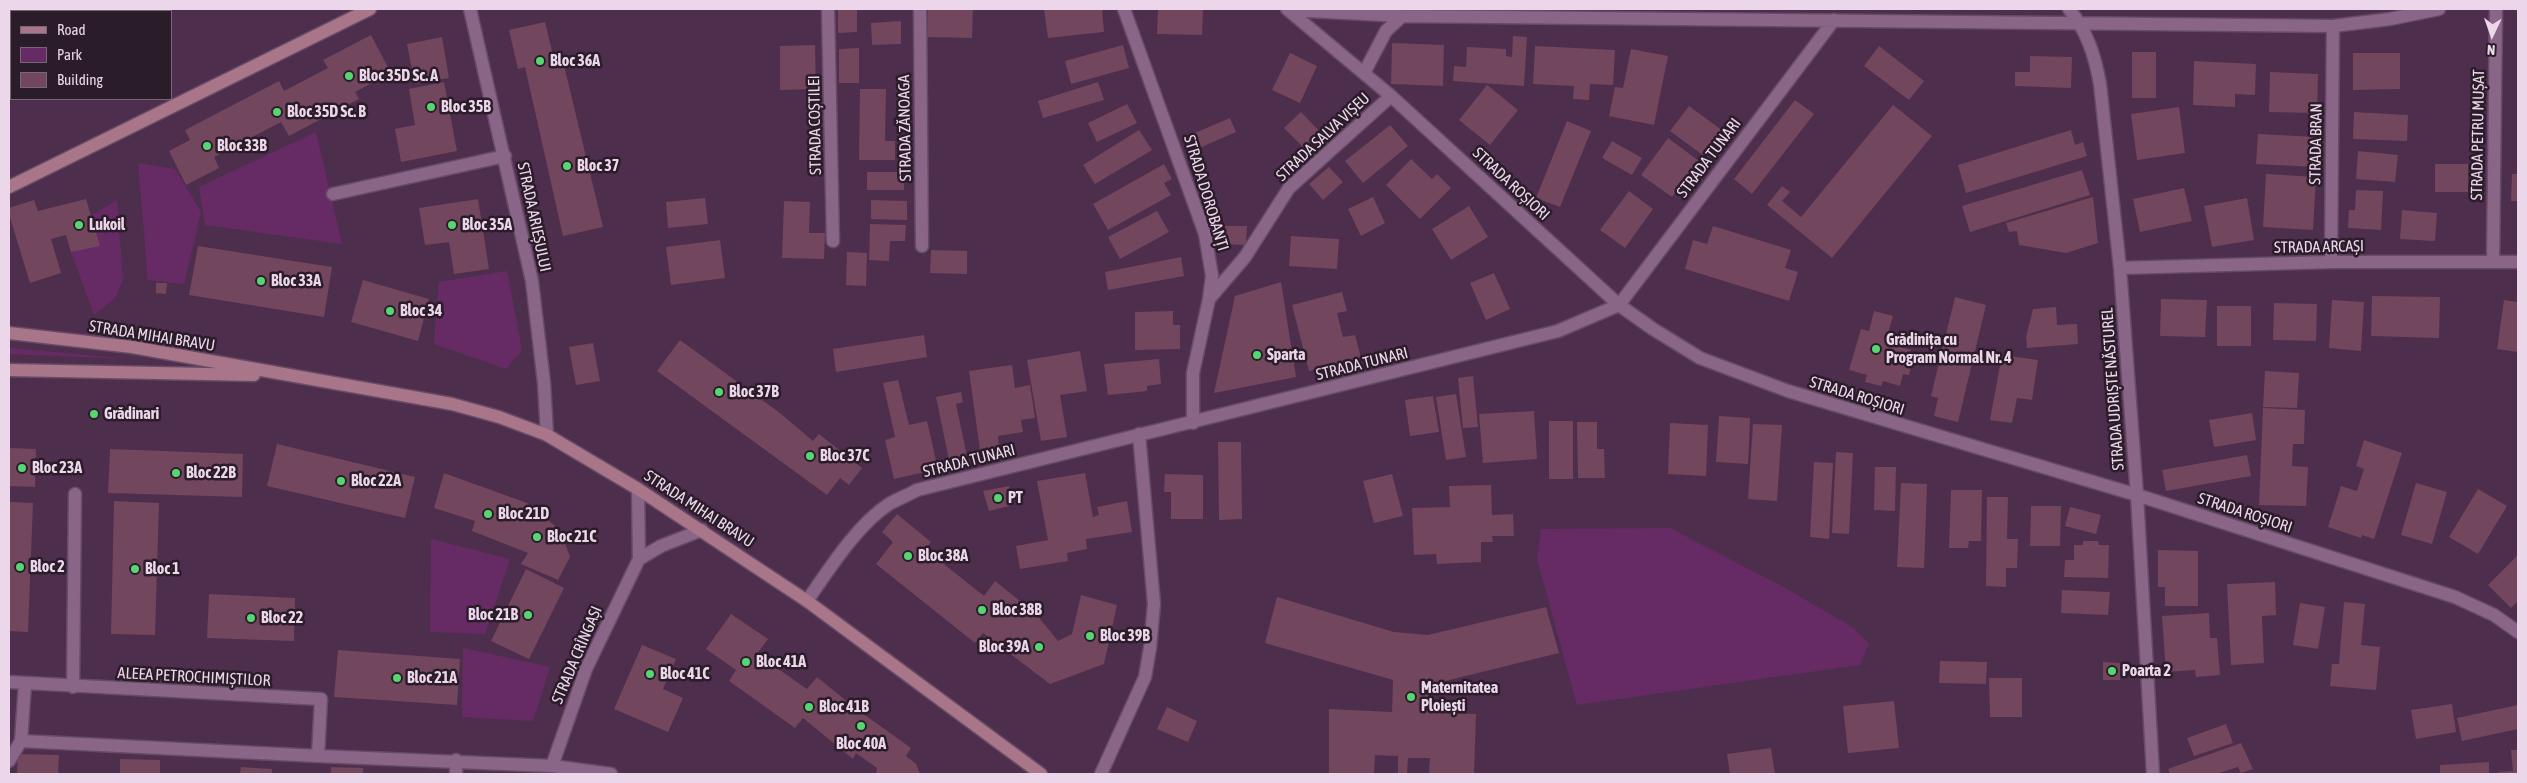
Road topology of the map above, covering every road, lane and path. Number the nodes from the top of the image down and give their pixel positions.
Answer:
1 (370, 9) edge
2 (470, 9) edge
3 (828, 9) edge
4 (920, 9) edge
5 (1124, 9) edge
6 (1289, 9) edge
7 (2069, 9) edge
8 (2438, 9) edge
9 (2496, 9) edge
10 (1669, 13) edge
11 (1402, 16) junction
12 (1834, 20) junction
13 (2080, 22) junction
14 (2333, 26) junction
15 (1364, 73) junction
16 (1391, 96) junction
17 (505, 156) junction
18 (9, 187) edge
19 (333, 194) dead end
20 (833, 241) dead end
21 (922, 246) dead end
22 (2330, 262) junction
23 (2493, 262) junction
24 (2518, 262) edge
25 (2120, 268) junction
26 (1209, 299) junction
27 (1618, 305) junction
28 (9, 333) edge
29 (9, 370) edge
30 (290, 376) junction
31 (1193, 422) junction
32 (1139, 434) junction
33 (547, 435) junction
34 (638, 489) junction
35 (75, 494) dead end
36 (2137, 495) junction
37 (702, 530) junction
38 (639, 559) junction
39 (808, 601) junction
40 (2518, 632) edge
41 (9, 682) edge
42 (25, 684) junction
43 (73, 687) junction
44 (21, 741) junction
45 (318, 756) junction
46 (456, 760) junction
47 (9, 761) edge
48 (552, 766) junction
49 (456, 774) edge
50 (611, 774) edge
51 (1041, 774) edge
52 (1101, 774) edge
53 (2153, 774) edge

1 - 18 main road
2 - 17 street, STRADA ARIEȘULUI
3 - 20 street, STRADA COȘTILEI
4 - 21 street, STRADA ZĂNOAGA
5 - 26 street, STRADA DOROBANȚI
6 - 11 street
6 - 15 street, STRADA ROȘIORI
7 - 13 street, STRADA UDRIȘTE NĂSTUREL
8 - 14 street
9 - 23 street, STRADA PETRU MUȘAT
10 - 11 street
10 - 12 street
11 - 15 street
12 - 13 street
12 - 27 street, STRADA TUNARI
13 - 14 street
13 - 25 street, STRADA UDRIȘTE NĂSTUREL
14 - 22 street, STRADA BRAN
15 - 16 street, STRADA ROȘIORI
16 - 26 street, STRADA SALVA VIȘEU
16 - 27 street, STRADA ROȘIORI
17 - 19 street
17 - 33 street, STRADA ARIEȘULUI
22 - 23 street, STRADA ARCAȘI
22 - 25 street, STRADA ARCAȘI
23 - 24 street, STRADA ARCAȘI
25 - 36 street, STRADA UDRIȘTE NĂSTUREL
26 - 31 street, STRADA DOROBANȚI
27 - 31 street, STRADA TUNARI
27 - 36 street, STRADA ROȘIORI
28 - 30 main road, STRADA MIHAI BRAVU
29 - 30 main road, STRADA MIHAI BRAVU
30 - 33 main road, STRADA MIHAI BRAVU
31 - 32 street, STRADA TUNARI
32 - 39 street, STRADA TUNARI
32 - 52 street
33 - 34 main road, STRADA MIHAI BRAVU
34 - 37 main road, STRADA MIHAI BRAVU
34 - 38 street, STRADA CRÎNGAȘI
35 - 43 street
36 - 40 street, STRADA ROȘIORI
36 - 53 street, STRADA UDRIȘTE NĂSTUREL
37 - 38 street
37 - 39 main road, STRADA MIHAI BRAVU
38 - 48 street, STRADA CRÎNGAȘI
39 - 51 main road, STRADA MIHAI BRAVU
41 - 42 street, ALEEA PETROCHIMIȘTILOR
42 - 43 street, ALEEA PETROCHIMIȘTILOR
42 - 44 street
43 - 45 street, ALEEA PETROCHIMIȘTILOR
44 - 45 street
44 - 47 street
45 - 46 street
46 - 48 street
46 - 49 street
48 - 50 street

